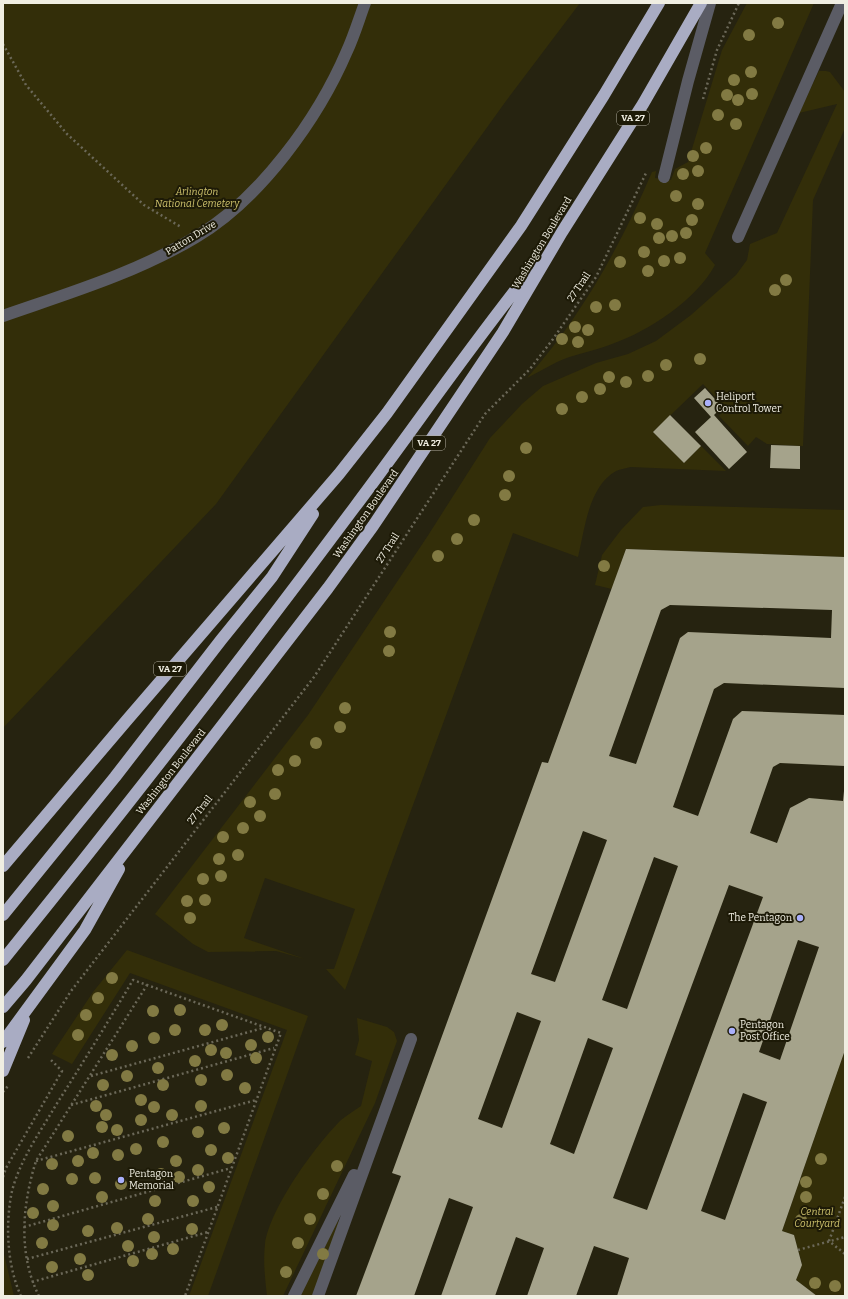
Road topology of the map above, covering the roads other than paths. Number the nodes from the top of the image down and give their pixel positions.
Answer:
1 (365, 3) edge
2 (653, 3) edge
3 (658, 3) edge
4 (701, 3) edge
5 (710, 3) edge
6 (842, 3) edge
7 (645, 28) junction
8 (664, 177) dead end
9 (562, 232) junction
10 (738, 237) dead end
11 (3, 316) edge
12 (339, 474) junction
13 (139, 833) junction
14 (3, 866) edge
15 (3, 915) edge
16 (3, 960) edge
17 (33, 999) junction
18 (3, 1007) edge
19 (411, 1038) dead end
20 (3, 1042) edge
21 (3, 1071) edge
22 (379, 1126) junction
23 (294, 1296) edge
24 (318, 1296) edge

1 - 11 lane, Patton Drive
2 - 7 highway
3 - 7 highway, VA 27
4 - 9 highway, Washington Boulevard / VA 27
5 - 8 lane
6 - 10 lane
7 - 12 highway, VA 27
9 - 13 highway, Washington Boulevard / VA 27
9 - 16 highway
12 - 14 highway, VA 27
12 - 15 highway
13 - 17 highway
13 - 18 highway, Washington Boulevard / VA 27
17 - 20 highway
17 - 21 highway
19 - 22 lane
22 - 23 lane
22 - 24 lane

